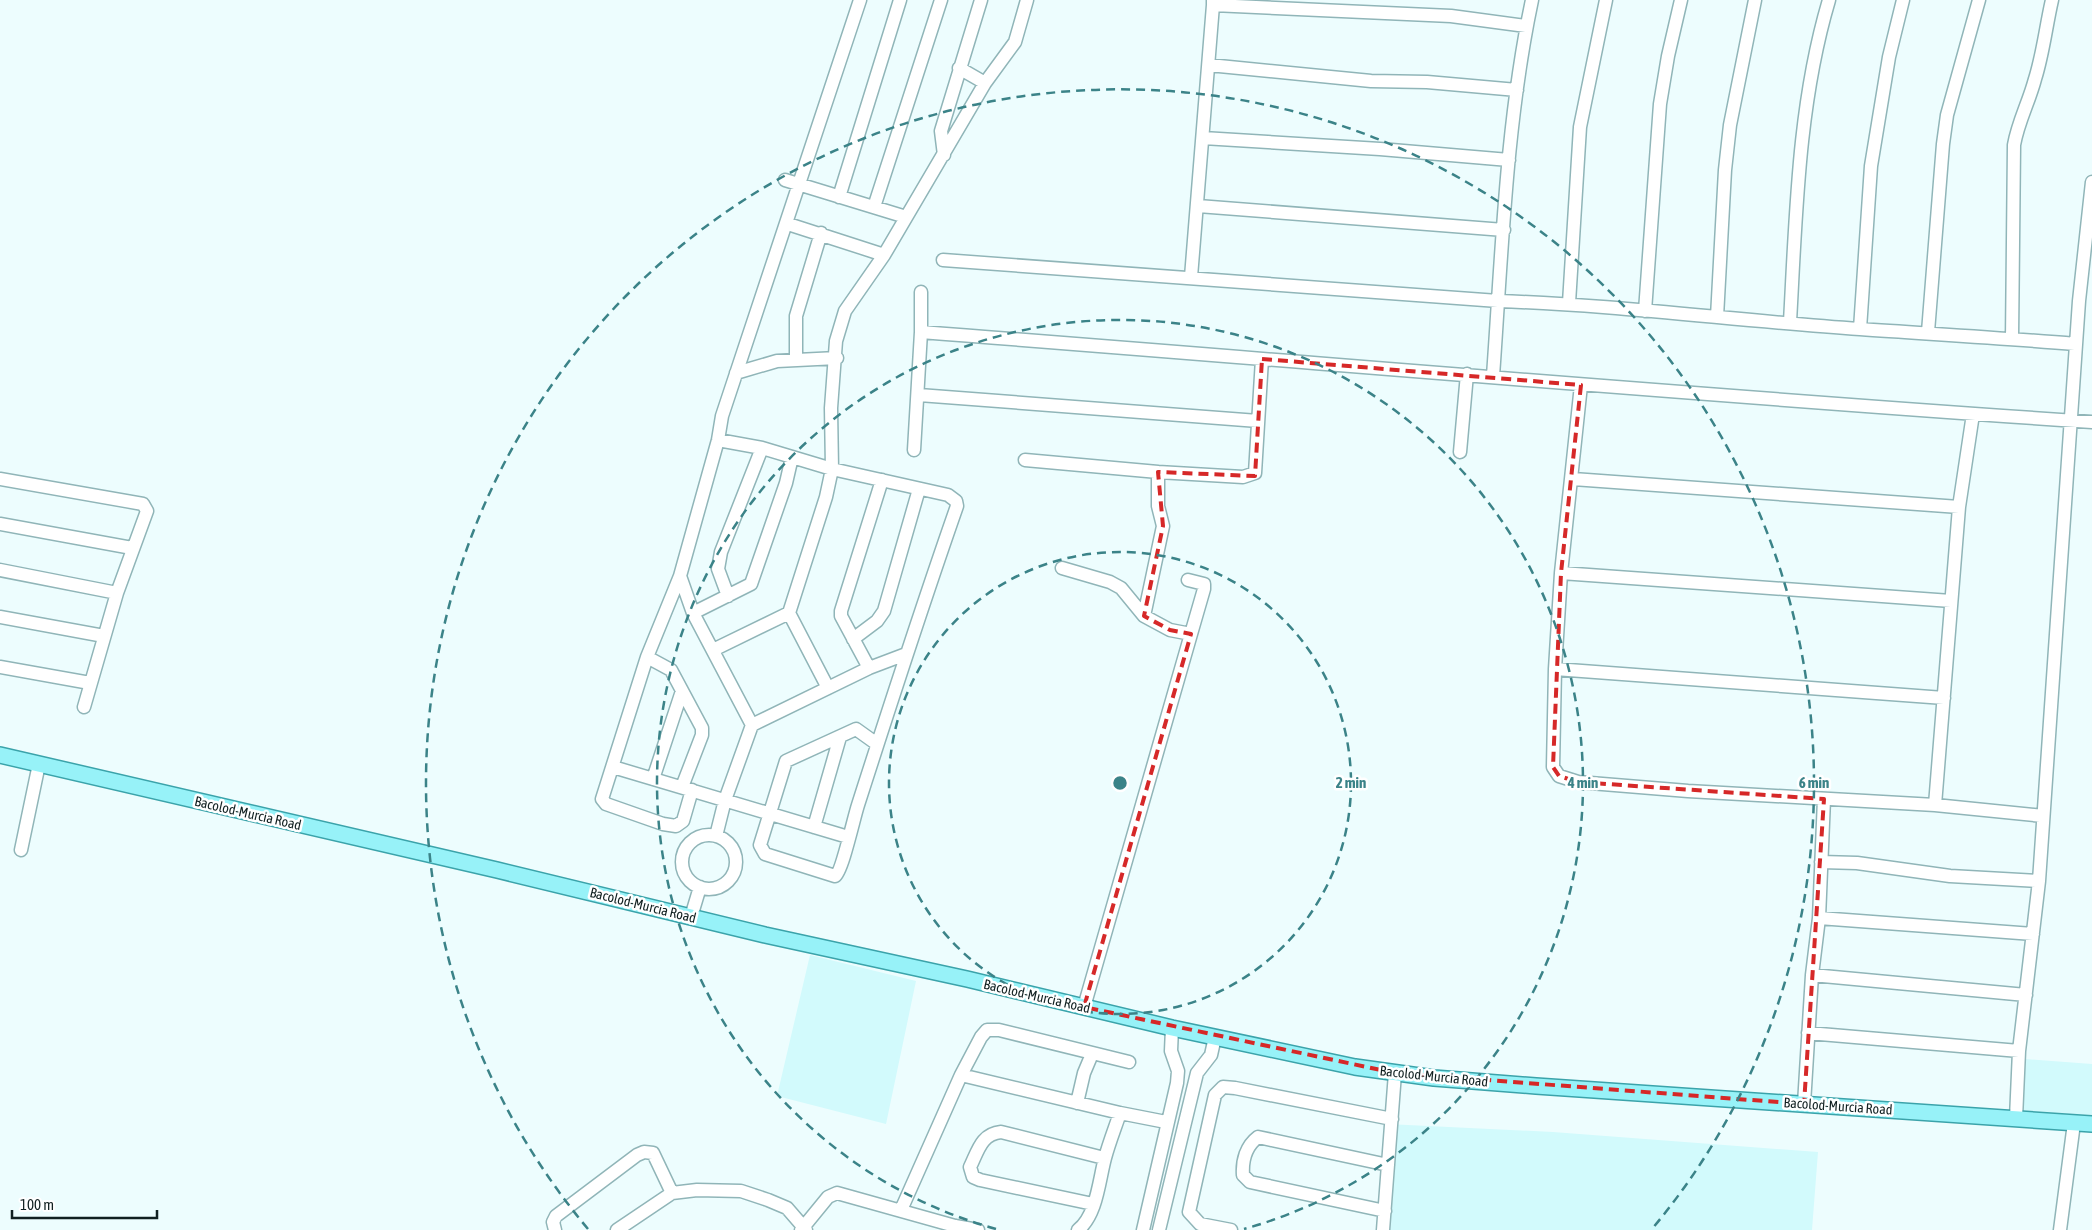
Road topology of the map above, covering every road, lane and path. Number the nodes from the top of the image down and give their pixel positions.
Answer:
1 (860, 0) edge
2 (900, 0) edge
3 (941, 0) edge
4 (981, 0) edge
5 (1027, 0) edge
6 (1532, 0) edge
7 (1606, 0) edge
8 (1681, 0) edge
9 (1756, 0) edge
10 (1829, 0) edge
11 (1904, 0) edge
12 (1979, 0) edge
13 (2052, 0) edge
14 (1213, 3) edge
15 (1526, 26) junction
16 (1209, 65) junction
17 (959, 68) junction
18 (985, 83) junction
19 (1516, 90) junction
20 (1203, 138) junction
21 (944, 155) junction
22 (1509, 160) junction
23 (785, 180) dead end
24 (2092, 182) edge
25 (800, 186) junction
26 (839, 198) junction
27 (1198, 206) junction
28 (874, 207) junction
29 (906, 217) junction
30 (788, 224) junction
31 (1504, 230) junction
32 (821, 233) junction
33 (884, 255) junction
34 (943, 260) dead end
35 (1191, 277) junction
36 (921, 292) dead end
37 (1498, 300) junction
38 (1569, 303) junction
39 (1645, 311) junction
40 (1717, 317) junction
41 (1790, 322) junction
42 (1860, 329) junction
43 (921, 332) junction
44 (1928, 332) junction
45 (2012, 339) junction
46 (2075, 344) junction
47 (836, 358) junction
48 (796, 359) junction
49 (1262, 359) junction
50 (736, 373) junction
51 (1466, 374) junction
52 (1493, 376) junction
53 (1581, 385) junction
54 (918, 395) junction
55 (1973, 414) junction
56 (1258, 421) junction
57 (2072, 421) junction
58 (2092, 422) edge
59 (718, 440) junction
60 (762, 448) junction
61 (914, 450) dead end
62 (1460, 452) dead end
63 (792, 457) junction
64 (1025, 460) dead end
65 (832, 469) junction
66 (1158, 472) junction
67 (0, 478) edge
68 (1573, 479) junction
69 (882, 480) junction
70 (919, 489) junction
71 (1959, 507) junction
72 (0, 524) edge
73 (132, 548) junction
74 (1062, 568) dead end
75 (0, 570) edge
76 (1561, 573) junction
77 (680, 576) junction
78 (1188, 580) dead end
79 (117, 592) junction
80 (728, 596) junction
81 (1952, 601) junction
82 (693, 613) junction
83 (790, 613) junction
84 (1144, 616) junction
85 (0, 617) edge
86 (1191, 634) junction
87 (104, 636) junction
88 (853, 638) junction
89 (713, 650) junction
90 (906, 654) junction
91 (647, 657) junction
92 (0, 667) edge
93 (869, 668) junction
94 (1555, 669) junction
95 (90, 683) junction
96 (828, 688) junction
97 (682, 691) junction
98 (1944, 698) junction
99 (84, 707) dead end
100 (752, 726) junction
101 (840, 737) junction
102 (877, 744) junction
103 (0, 755) edge
104 (39, 764) junction
105 (613, 767) junction
106 (653, 779) junction
107 (687, 788) junction
108 (1824, 799) junction
109 (725, 800) junction
110 (1935, 805) junction
111 (771, 814) junction
112 (2043, 816) junction
113 (814, 827) junction
114 (716, 836) junction
115 (848, 837) junction
116 (21, 850) dead end
117 (1821, 862) junction
118 (2039, 880) junction
119 (700, 887) junction
120 (691, 917) junction
121 (1819, 918) junction
122 (2033, 934) junction
123 (1812, 975) junction
124 (2026, 995) junction
125 (1084, 1007) junction
126 (1172, 1028) junction
127 (1808, 1033) junction
128 (1215, 1037) junction
129 (2019, 1051) junction
130 (1092, 1054) junction
131 (1129, 1062) dead end
132 (1395, 1073) junction
133 (961, 1074) junction
134 (1077, 1103) junction
135 (1171, 1104) junction
136 (1804, 1104) junction
137 (1189, 1107) junction
138 (1120, 1113) junction
139 (2016, 1118) junction
140 (1392, 1119) junction
141 (1166, 1122) junction
142 (2074, 1122) junction
143 (2092, 1124) edge
144 (1104, 1158) junction
145 (1388, 1165) junction
146 (1155, 1174) junction
147 (1171, 1177) junction
148 (672, 1193) junction
149 (1094, 1204) junction
150 (901, 1210) junction
151 (1385, 1212) junction
152 (955, 1228) edge
153 (1205, 1228) edge
154 (804, 1229) edge
155 (555, 1230) edge
156 (617, 1230) edge
157 (978, 1230) edge
158 (1078, 1230) edge
159 (1143, 1230) edge
160 (1159, 1230) edge
161 (1231, 1230) edge
162 (1383, 1230) edge
163 (2060, 1230) edge

1 - 25 street
2 - 26 street
3 - 28 street
4 - 17 street
5 - 18 street
6 - 15 street
7 - 38 street
8 - 39 street
9 - 40 street
10 - 41 street
11 - 42 street
12 - 44 street
13 - 45 street
14 - 15 street
14 - 16 street
15 - 19 street
16 - 19 street
16 - 20 street
17 - 18 street
17 - 21 street
18 - 21 street
19 - 22 street
20 - 22 street
20 - 27 street
21 - 29 street
22 - 31 street
23 - 25 street
24 - 46 street
25 - 26 street
25 - 30 street
26 - 28 street
27 - 31 street
27 - 35 street
28 - 29 street
29 - 33 street
30 - 32 street
30 - 50 street
31 - 37 street
32 - 33 street
32 - 48 street
33 - 47 street
34 - 35 street
35 - 37 street
36 - 43 street
37 - 38 street
37 - 52 street
38 - 39 street
39 - 40 street
40 - 41 street
41 - 42 street
42 - 44 street
43 - 49 street
43 - 54 street
44 - 45 street
45 - 46 street
46 - 57 street
47 - 48 street
47 - 65 street
48 - 50 street
49 - 51 street
49 - 56 street
50 - 59 street
51 - 52 street
51 - 62 street
52 - 53 street
53 - 55 street
53 - 68 street
54 - 56 street
54 - 61 street
55 - 57 street
55 - 71 street
56 - 66 street
57 - 58 street
57 - 112 street
59 - 60 street
59 - 77 street
60 - 63 street
60 - 80 street
63 - 65 street
63 - 80 street
64 - 66 street
65 - 69 street
65 - 83 street
66 - 84 street
67 - 73 street
68 - 71 street
68 - 76 street
69 - 70 street
69 - 88 street
70 - 88 street
70 - 90 street
71 - 81 street
72 - 73 street
73 - 79 street
74 - 84 street
75 - 79 street
76 - 81 street
76 - 94 street
77 - 82 street
77 - 91 street
78 - 86 street
79 - 87 street
80 - 82 street
81 - 98 street
82 - 89 street
83 - 89 street
83 - 96 street
84 - 86 street
85 - 87 street
86 - 125 street
87 - 95 street
88 - 93 street
89 - 100 street
90 - 93 street
90 - 102 street
91 - 97 street
91 - 105 street
92 - 95 street
93 - 96 street
94 - 98 street
94 - 108 street
95 - 99 street
96 - 100 street
97 - 106 street
97 - 107 street
98 - 110 street
100 - 109 street
101 - 102 street
101 - 111 street
101 - 113 street
102 - 115 street
103 - 104 main road, Bacolod-Murcia Road
104 - 116 street
104 - 120 main road, Bacolod-Murcia Road
105 - 106 street
105 - 107 street
106 - 107 street
107 - 109 street
108 - 110 street
108 - 117 street
109 - 111 street
109 - 114 street
110 - 112 street
111 - 113 street
111 - 115 street
112 - 118 street
113 - 115 street
114 - 119 street
114 - 119 street
117 - 118 street
117 - 121 street
118 - 122 street
119 - 120 street
120 - 125 main road, Bacolod-Murcia Road
121 - 122 street
121 - 123 street
122 - 124 street
123 - 124 street
123 - 127 street
124 - 129 street
125 - 126 main road, Bacolod-Murcia Road
126 - 128 main road, Bacolod-Murcia Road
126 - 135 street
127 - 129 street
127 - 136 street
128 - 132 main road, Bacolod-Murcia Road
128 - 137 street
129 - 139 street
130 - 131 street
130 - 133 street
130 - 134 street
132 - 136 main road, Bacolod-Murcia Road
132 - 140 street
133 - 134 street
133 - 150 street
134 - 138 street
135 - 137 street
135 - 141 street
136 - 139 main road, Bacolod-Murcia Road
137 - 147 street
138 - 141 street
138 - 144 street
139 - 142 main road, Bacolod-Murcia Road
140 - 145 street
140 - 153 street
141 - 146 street
142 - 143 main road, Bacolod-Murcia Road
142 - 163 street
144 - 149 street
144 - 149 street
145 - 151 street
145 - 151 street
146 - 147 street
146 - 159 street
147 - 160 street
148 - 154 street
148 - 155 street
148 - 156 street
149 - 158 street
150 - 152 street
150 - 154 street
151 - 162 street
152 - 157 street
153 - 161 street

